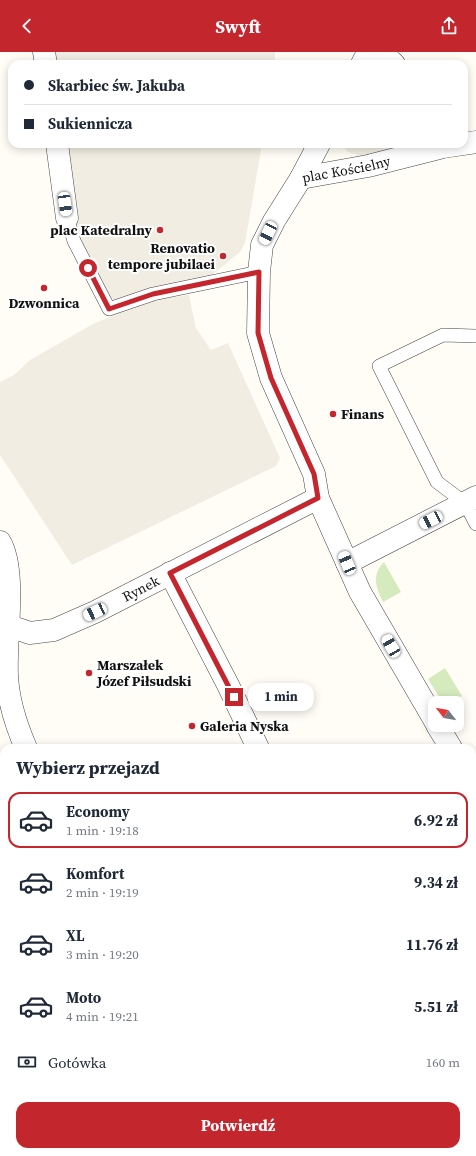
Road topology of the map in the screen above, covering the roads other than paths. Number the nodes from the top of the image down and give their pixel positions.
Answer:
1 (381, 52) edge
2 (390, 60) edge
3 (468, 129) edge
4 (476, 136) edge
5 (58, 148) edge
6 (317, 148) edge
7 (439, 148) edge
8 (301, 178) junction
9 (67, 218) joint
10 (259, 272) junction
11 (476, 336) edge
12 (318, 498) junction
13 (470, 500) edge
14 (476, 524) edge
15 (0, 542) edge
16 (347, 563) junction
17 (170, 573) junction
18 (4, 624) edge
19 (428, 709) edge
20 (441, 732) edge
21 (24, 744) edge
22 (256, 744) edge
23 (449, 744) edge

1 - 2 street
3 - 4 street
5 - 9 street
6 - 8 street, plac Kościelny
7 - 8 street, plac Kościelny
8 - 10 street
9 - 10 lane
10 - 12 street
11 - 13 lane
12 - 16 street
12 - 17 street, Rynek
13 - 14 lane
13 - 16 street
15 - 18 street
16 - 19 street
17 - 18 street, Rynek
17 - 22 street
18 - 21 street
20 - 23 street

